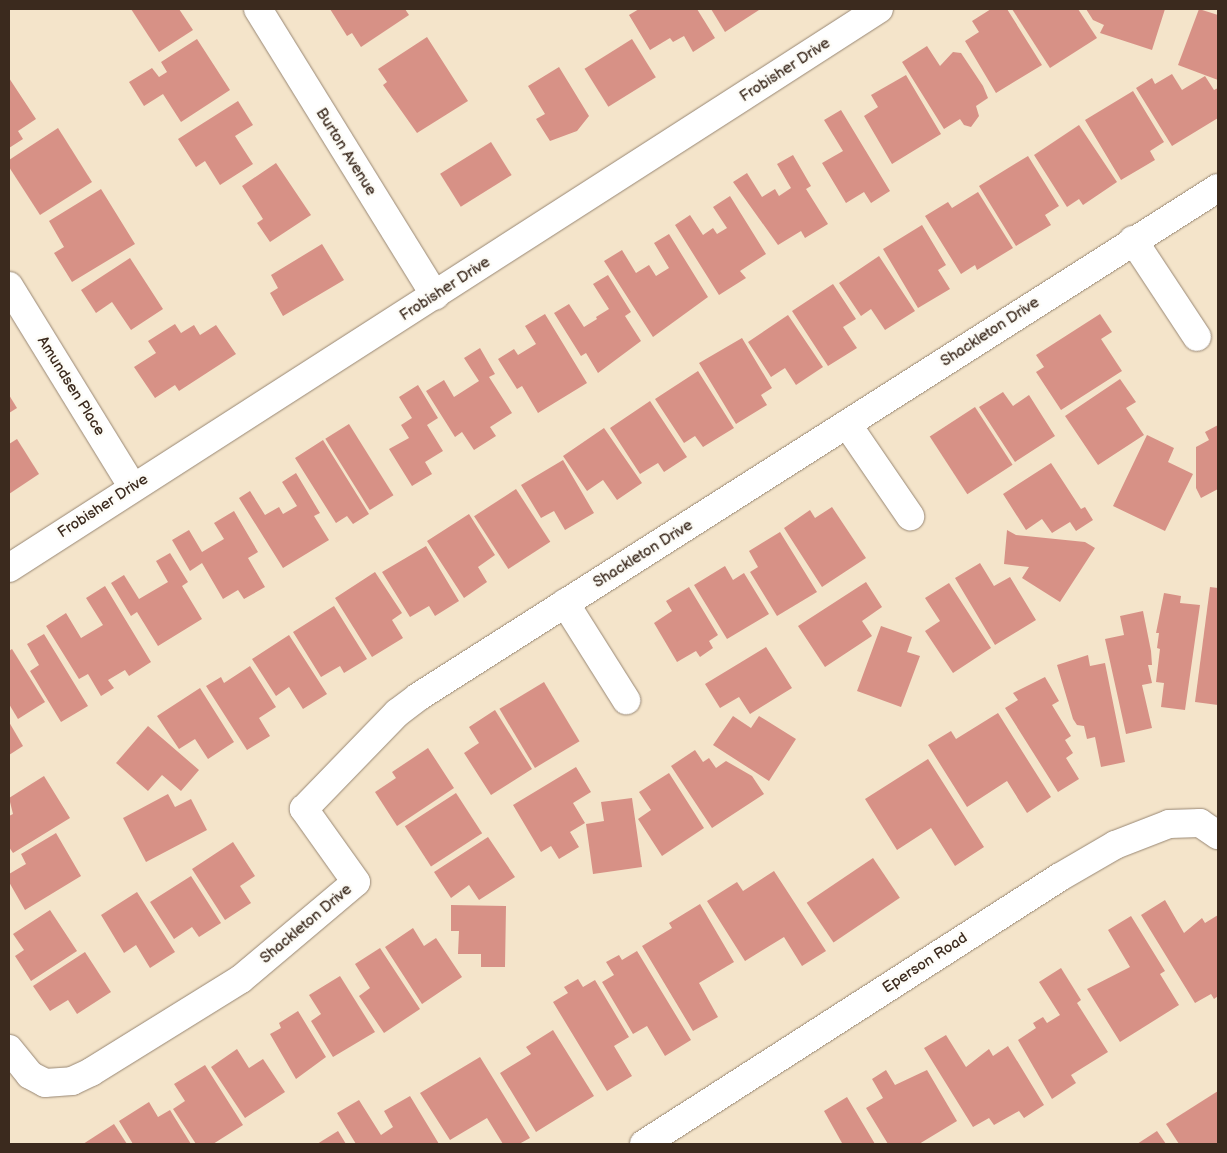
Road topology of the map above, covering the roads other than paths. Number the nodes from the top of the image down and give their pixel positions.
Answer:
1 (258, 9) edge
2 (879, 9) edge
3 (1218, 188) edge
4 (1133, 240) junction
5 (9, 286) edge
6 (435, 296) junction
7 (1197, 337) dead end
8 (847, 424) junction
9 (132, 486) junction
10 (910, 516) dead end
11 (9, 568) edge
12 (565, 603) junction
13 (626, 700) dead end
14 (1218, 836) edge
15 (9, 1049) edge
16 (644, 1144) edge

1 - 6 street, Burton Avenue
2 - 6 street, Frobisher Drive
3 - 4 street, Shackleton Drive
4 - 7 street
4 - 8 street, Shackleton Drive
5 - 9 street, Amundsen Place
6 - 9 street, Frobisher Drive
8 - 10 street
8 - 12 street, Shackleton Drive
9 - 11 street, Frobisher Drive
12 - 13 street
12 - 15 street, Shackleton Drive
14 - 16 street, Eperson Road

